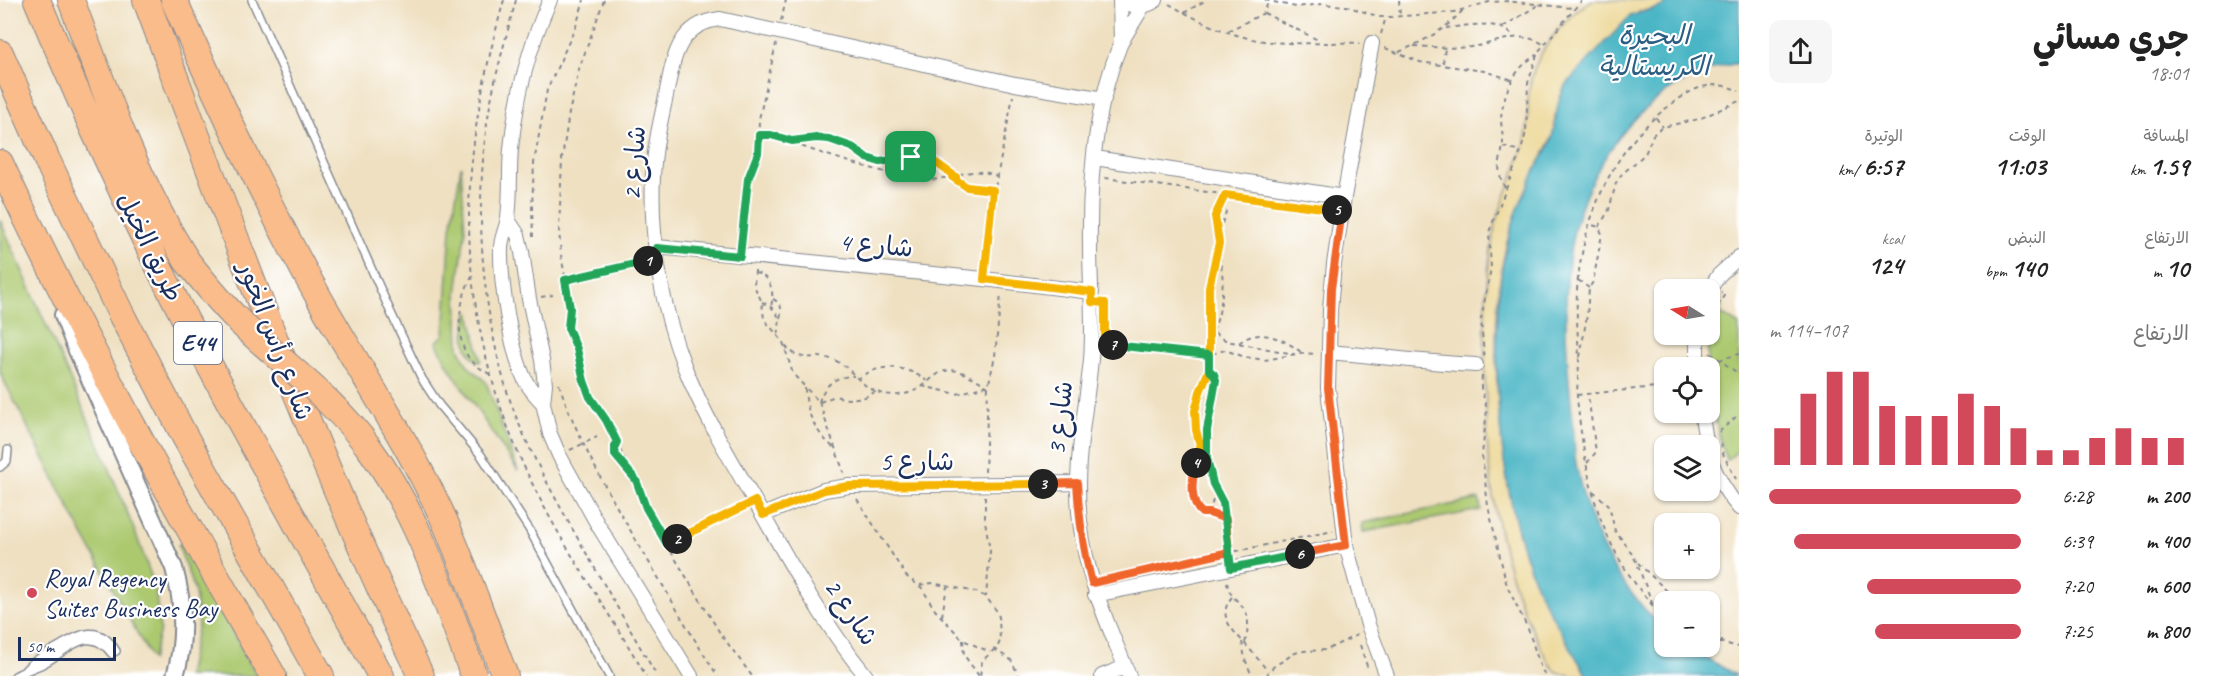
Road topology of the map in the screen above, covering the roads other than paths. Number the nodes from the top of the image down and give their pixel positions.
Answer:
1 (37, 0) edge
2 (70, 0) edge
3 (146, 0) edge
4 (174, 0) edge
5 (252, 0) edge
6 (550, 0) edge
7 (1121, 0) edge
8 (1150, 3) edge
9 (1121, 44) junction
10 (1375, 44) road end
11 (0, 53) edge
12 (1104, 99) junction
13 (1095, 158) junction
14 (0, 163) edge
15 (1343, 204) junction
16 (508, 220) junction
17 (41, 251) junction
18 (657, 253) junction
19 (1739, 257) edge
20 (1716, 279) edge
21 (527, 288) junction
22 (505, 292) junction
23 (1092, 292) junction
24 (1322, 353) junction
25 (1481, 367) road end
26 (543, 403) junction
27 (8, 450) dead end
28 (0, 467) edge
29 (1720, 480) edge
30 (1077, 483) junction
31 (1739, 508) edge
32 (763, 515) junction
33 (1346, 545) junction
34 (1095, 595) junction
35 (114, 653) dead end
36 (1127, 672) edge
37 (15, 676) edge
38 (175, 676) edge
39 (273, 676) edge
40 (321, 676) edge
41 (381, 676) edge
42 (421, 676) edge
43 (474, 676) edge
44 (505, 676) edge
45 (609, 676) edge
46 (690, 676) edge
47 (866, 676) edge
48 (1102, 676) edge
49 (1387, 676) edge

1 - 41 highway, طريق الخيل / E44
2 - 43 highway, bridge
3 - 42 highway, شارع رأس الخور
4 - 44 highway
5 - 45 lane
6 - 16 street
7 - 8 street
7 - 9 street
8 - 9 street
9 - 12 street, شارع 3
10 - 15 street
11 - 40 highway, E44
12 - 13 street, شارع 3
12 - 18 street, شارع 2
13 - 15 street
13 - 23 street, شارع 3
14 - 17 highway
15 - 24 street
16 - 21 street
16 - 22 street
17 - 38 street
17 - 39 highway
18 - 23 street, شارع 4
18 - 32 street, شارع 2
19 - 20 street
21 - 22 street
21 - 26 street
22 - 26 street
23 - 30 street, شارع 3
24 - 25 street
24 - 33 street
26 - 46 street
27 - 28 lane
29 - 31 street
30 - 32 street, شارع 5
30 - 34 street, شارع 3
32 - 47 street, شارع 2
33 - 34 street
33 - 49 street
34 - 36 street, شارع 3
35 - 37 lane
36 - 48 street

